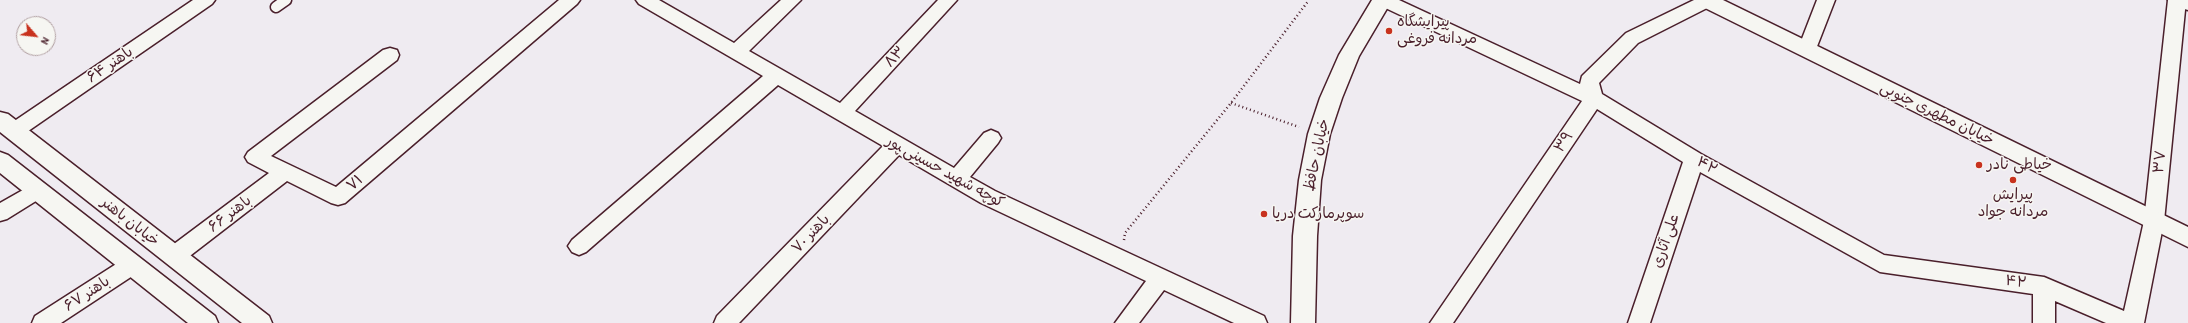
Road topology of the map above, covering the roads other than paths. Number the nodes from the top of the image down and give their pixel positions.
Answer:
1 (206, 0) edge
2 (286, 0) edge
3 (571, 0) edge
4 (645, 0) edge
5 (792, 0) edge
6 (948, 0) edge
7 (1383, 0) edge
8 (1708, 0) edge
9 (1826, 0) edge
10 (2177, 0) edge
11 (2188, 3) edge
12 (276, 7) dead end
13 (1807, 49) junction
14 (735, 53) junction
15 (390, 55) dead end
16 (776, 76) junction
17 (1594, 98) junction
18 (841, 114) junction
19 (7, 125) edge
20 (991, 138) dead end
21 (897, 146) junction
22 (1694, 159) junction
23 (0, 161) edge
24 (285, 172) junction
25 (956, 179) junction
26 (37, 190) junction
27 (0, 213) edge
28 (2154, 221) junction
29 (2188, 238) edge
30 (579, 246) dead end
31 (174, 256) junction
32 (132, 265) junction
33 (1161, 278) junction
34 (2044, 286) junction
35 (43, 323) edge
36 (206, 323) edge
37 (260, 323) edge
38 (725, 323) edge
39 (1126, 323) edge
40 (1256, 323) edge
41 (1303, 323) edge
42 (1440, 323) edge
43 (1639, 323) edge
44 (2044, 323) edge
45 (2129, 323) edge
46 (2133, 323) edge

1 - 19 street, باهنر ۶۴
2 - 12 lane
3 - 24 street, ۷۱
4 - 14 street, کوچه شهید حسینی ‍پور
5 - 14 street
6 - 18 street, ۸۳
7 - 17 street, ۴۲
7 - 41 main road, خیابان حافظ
8 - 13 main road, خیابان مطهری جنوبی
8 - 17 street
9 - 13 street
10 - 11 main road
10 - 28 street, ۳۷
13 - 28 main road, خیابان مطهری جنوبی
14 - 16 street, کوچه شهید حسینی ‍پور
15 - 24 street, ۷۱
16 - 18 street, کوچه شهید حسینی ‍پور
16 - 30 street
17 - 22 street, ۴۲
17 - 42 street, ۳۹
18 - 21 street, کوچه شهید حسینی ‍پور
19 - 31 main road, خیابان باهنر
20 - 25 street
21 - 25 street, کوچه شهید حسینی ‍پور
21 - 38 street, باهنر ۷۰
22 - 34 street, ۴۲
22 - 43 street, علی آثاری
23 - 26 main road
24 - 31 street, باهنر ۶۶
25 - 33 street, کوچه شهید حسینی ‍پور
26 - 27 street
26 - 32 main road
28 - 29 main road, خیابان مطهری جنوبی
28 - 46 street, ۳۷
31 - 37 main road, خیابان باهنر
32 - 35 street, باهنر ۶۷
32 - 36 main road
33 - 39 street
33 - 40 street, کوچه شهید حسینی ‍پور
34 - 44 street
34 - 45 street, ۴۲

